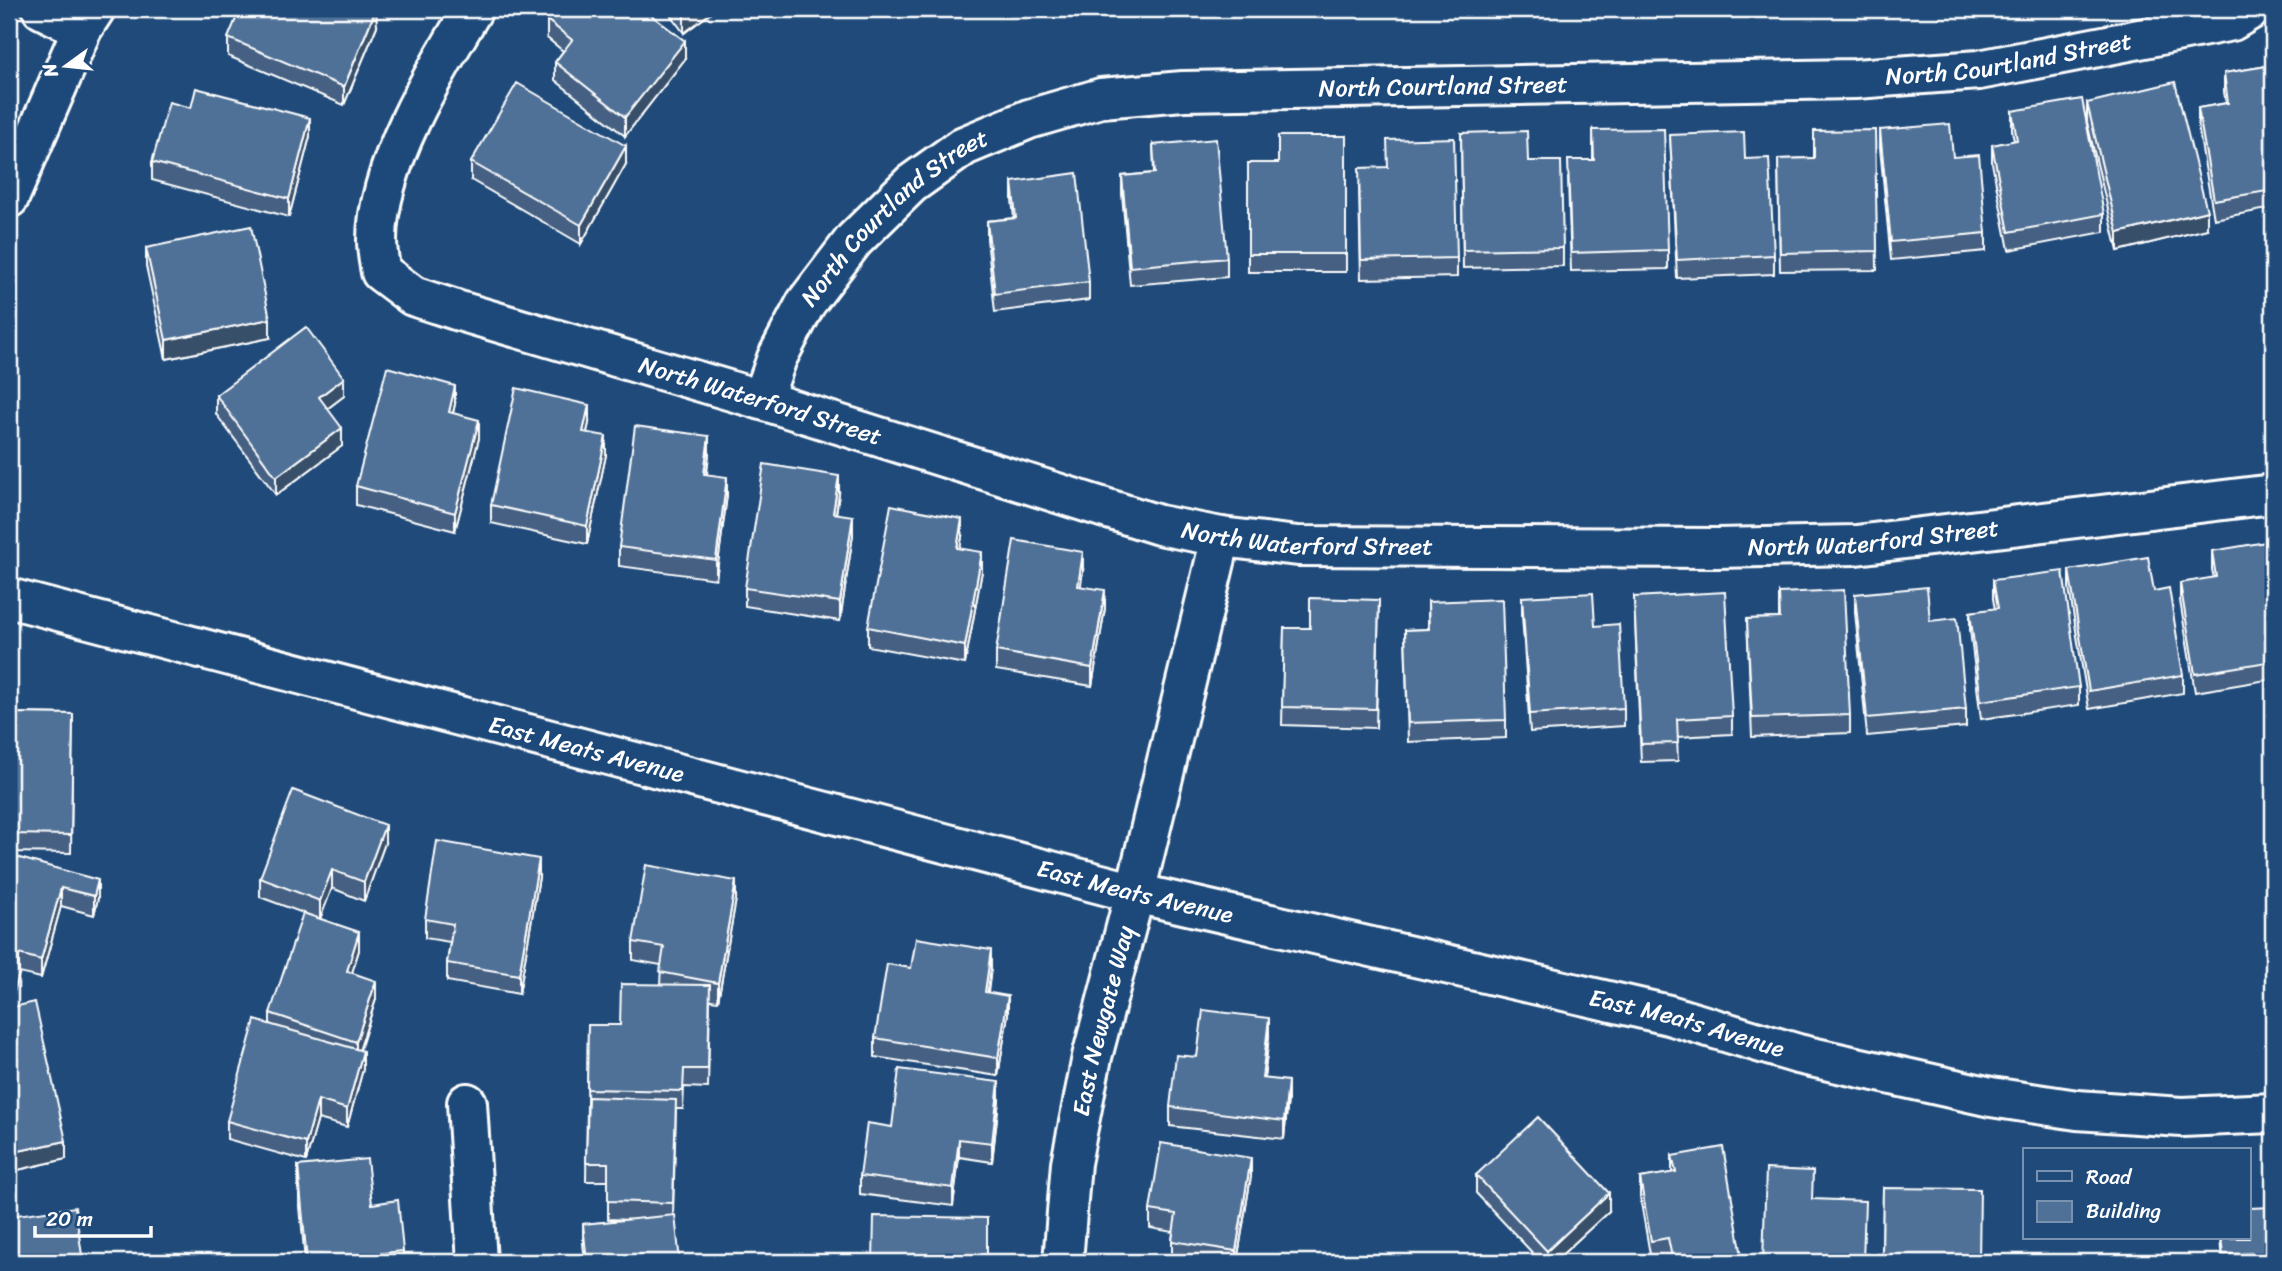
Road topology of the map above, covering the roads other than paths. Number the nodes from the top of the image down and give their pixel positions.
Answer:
1 (42, 9) edge
2 (473, 9) edge
3 (2252, 9) edge
4 (88, 19) edge
5 (9, 198) edge
6 (762, 400) junction
7 (2273, 494) edge
8 (1221, 537) junction
9 (9, 598) edge
10 (1135, 893) junction
11 (467, 1103) dead end
12 (2273, 1113) edge
13 (477, 1262) edge
14 (1063, 1262) edge

1 - 4 street
2 - 6 street, North Waterford Street
3 - 6 street, North Courtland Street
4 - 5 street
6 - 8 street, North Waterford Street
7 - 8 street, North Waterford Street
8 - 10 street, East Newgate Way
9 - 10 street, East Meats Avenue
10 - 12 street, East Meats Avenue
10 - 14 street, East Newgate Way
11 - 13 street

